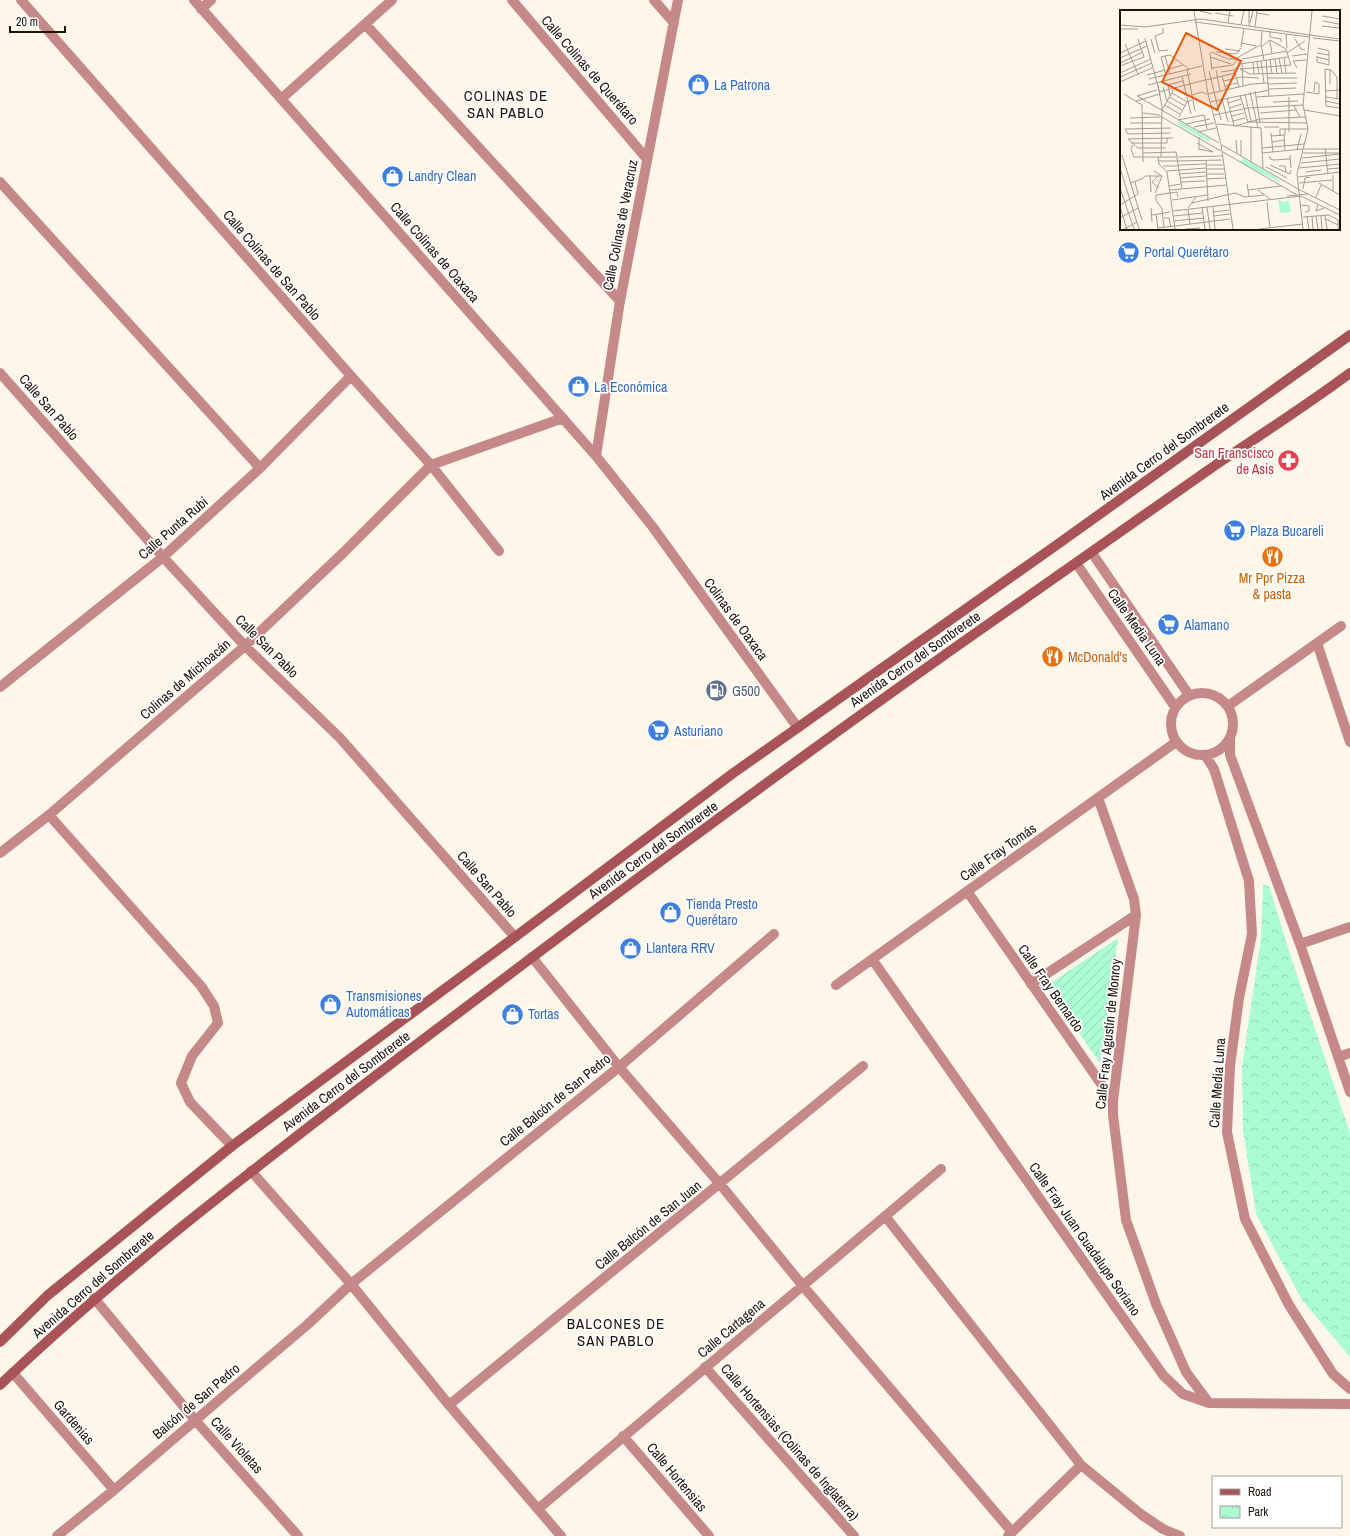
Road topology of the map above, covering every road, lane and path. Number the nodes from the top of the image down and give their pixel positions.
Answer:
1 (21, 0) edge
2 (194, 0) edge
3 (211, 0) edge
4 (392, 0) edge
5 (512, 0) edge
6 (654, 0) edge
7 (678, 0) edge
8 (201, 9) junction
9 (674, 22) junction
10 (365, 24) junction
11 (281, 99) junction
12 (647, 159) junction
13 (0, 182) edge
14 (620, 301) junction
15 (1350, 335) edge
16 (0, 373) edge
17 (1350, 373) edge
18 (351, 376) junction
19 (563, 418) junction
20 (596, 456) junction
21 (431, 465) junction
22 (260, 468) junction
23 (652, 526) joint
24 (499, 551) dead end
25 (1092, 553) junction
26 (163, 557) junction
27 (1076, 563) junction
28 (1341, 626) dead end
29 (1317, 644) junction
30 (245, 646) junction
31 (0, 687) edge
32 (1189, 695) junction
33 (1228, 706) junction
34 (1175, 707) junction
35 (798, 728) junction
36 (1230, 737) junction
37 (1176, 742) junction
38 (1350, 742) edge
39 (1205, 755) junction
40 (1098, 798) junction
41 (49, 815) junction
42 (0, 853) edge
43 (966, 891) junction
44 (1136, 915) junction
45 (1350, 927) edge
46 (774, 934) dead end
47 (515, 937) junction
48 (1300, 944) junction
49 (532, 957) junction
50 (872, 959) junction
51 (1031, 984) junction
52 (836, 985) dead end
53 (1350, 1053) edge
54 (1338, 1057) junction
55 (863, 1066) dead end
56 (618, 1067) junction
57 (1350, 1092) edge
58 (1113, 1101) junction
59 (232, 1146) junction
60 (941, 1169) dead end
61 (251, 1171) junction
62 (720, 1184) junction
63 (885, 1216) junction
64 (351, 1284) junction
65 (803, 1286) junction
66 (94, 1298) junction
67 (0, 1342) edge
68 (705, 1368) junction
69 (13, 1373) junction
70 (0, 1385) edge
71 (1350, 1389) edge
72 (1209, 1403) junction
73 (1350, 1404) edge
74 (449, 1405) junction
75 (195, 1420) junction
76 (623, 1436) junction
77 (1082, 1465) junction
78 (114, 1490) junction
79 (538, 1509) junction
80 (1163, 1533) edge
81 (1010, 1534) edge
82 (295, 1535) edge
83 (57, 1536) edge
84 (561, 1536) edge
85 (709, 1536) edge
86 (854, 1536) edge
87 (1180, 1536) edge

1 - 18 street, Calle Colinas de San Pablo
2 - 8 street, Calle Colinas de Oaxaca
3 - 8 street
4 - 10 street
5 - 12 street, Calle Colinas de Querétaro
6 - 9 street
7 - 9 street, Calle Colinas de Veracruz
8 - 11 street, Calle Colinas de Oaxaca
9 - 12 street, Calle Colinas de Veracruz
10 - 11 street
10 - 14 street
11 - 19 street, Calle Colinas de Oaxaca
12 - 14 street, Calle Colinas de Veracruz
13 - 22 street
14 - 20 street, Calle Colinas de Veracruz
15 - 35 main road, Avenida Cerro del Sombrerete
16 - 26 street, Calle San Pablo
17 - 25 main road, Avenida Cerro del Sombrerete
18 - 21 street, Calle Colinas de San Pablo
18 - 22 street, Calle Punta Rubí
19 - 20 street, Calle Colinas de Oaxaca
19 - 21 street
20 - 23 street, Calle Colinas de Oaxaca
21 - 24 street, Calle Colinas de San Pablo
21 - 30 street, Colinas de Michoacán
22 - 26 street, Calle Punta Rubí
23 - 35 street, Colinas de Oaxaca
25 - 27 main road, Avenida Cerro del Sombrerete
25 - 32 street, Calle Media Luna
26 - 30 street, Calle San Pablo
26 - 31 street, Calle Punta Rubí
27 - 34 street, Calle Media Luna
27 - 49 main road, Avenida Cerro del Sombrerete
28 - 29 street
29 - 33 street
29 - 38 street
30 - 41 street, Colinas de Michoacán
30 - 47 street, Calle San Pablo
32 - 33 street
32 - 34 street
33 - 36 street
34 - 37 street
35 - 47 main road, Avenida Cerro del Sombrerete
36 - 39 street
36 - 48 street
37 - 39 street
37 - 40 street, Calle Fray Tomás
39 - 71 street, Calle Media Luna
40 - 43 street, Calle Fray Tomás
40 - 44 street, Calle Fray Agustín de Monroy
41 - 42 street, Colinas de Michoacán
41 - 59 street
43 - 50 street, Calle Fray Tomás
43 - 51 street, Calle Fray Bernardo
44 - 51 street
44 - 58 street, Calle Fray Agustín de Monroy
45 - 48 street
46 - 56 street, Calle Balcón de San Pedro
47 - 59 main road, Avenida Cerro del Sombrerete
48 - 54 street
49 - 56 street
49 - 61 main road, Avenida Cerro del Sombrerete
50 - 52 street, Calle Fray Tomás
50 - 72 street, Calle Fray Juan Guadalupe Soriano
51 - 58 street, Calle Fray Bernardo
53 - 54 street
54 - 57 street
55 - 62 street, Calle Balcón de San Juan
56 - 62 street
56 - 64 street, Calle Balcón de San Pedro
58 - 72 street, Calle Fray Agustín de Monroy
59 - 67 main road, Avenida Cerro del Sombrerete
60 - 63 street, Calle Cartagena
61 - 64 street
61 - 66 main road, Avenida Cerro del Sombrerete
62 - 65 street
62 - 74 street, Calle Balcón de San Juan
63 - 65 street, Calle Cartagena
63 - 77 street
64 - 74 street
64 - 75 street, Balcón de San Pedro
65 - 68 street, Calle Cartagena
65 - 81 street
66 - 69 main road, Avenida Cerro del Sombrerete
66 - 75 street, Calle Violetas
68 - 76 street, Calle Cartagena
68 - 86 street, Calle Hortensias (Colinas de Inglaterra)
69 - 70 main road, Avenida Cerro del Sombrerete
69 - 78 street, Gardenias
72 - 73 street, Calle Fray Juan Guadalupe Soriano
74 - 79 street
75 - 78 street, Balcón de San Pedro
75 - 82 street, Calle Violetas
76 - 79 street, Calle Cartagena
76 - 85 street, Calle Hortensias
77 - 80 street
77 - 81 street
78 - 83 street, Balcón de San Pedro
79 - 84 street
80 - 87 street

